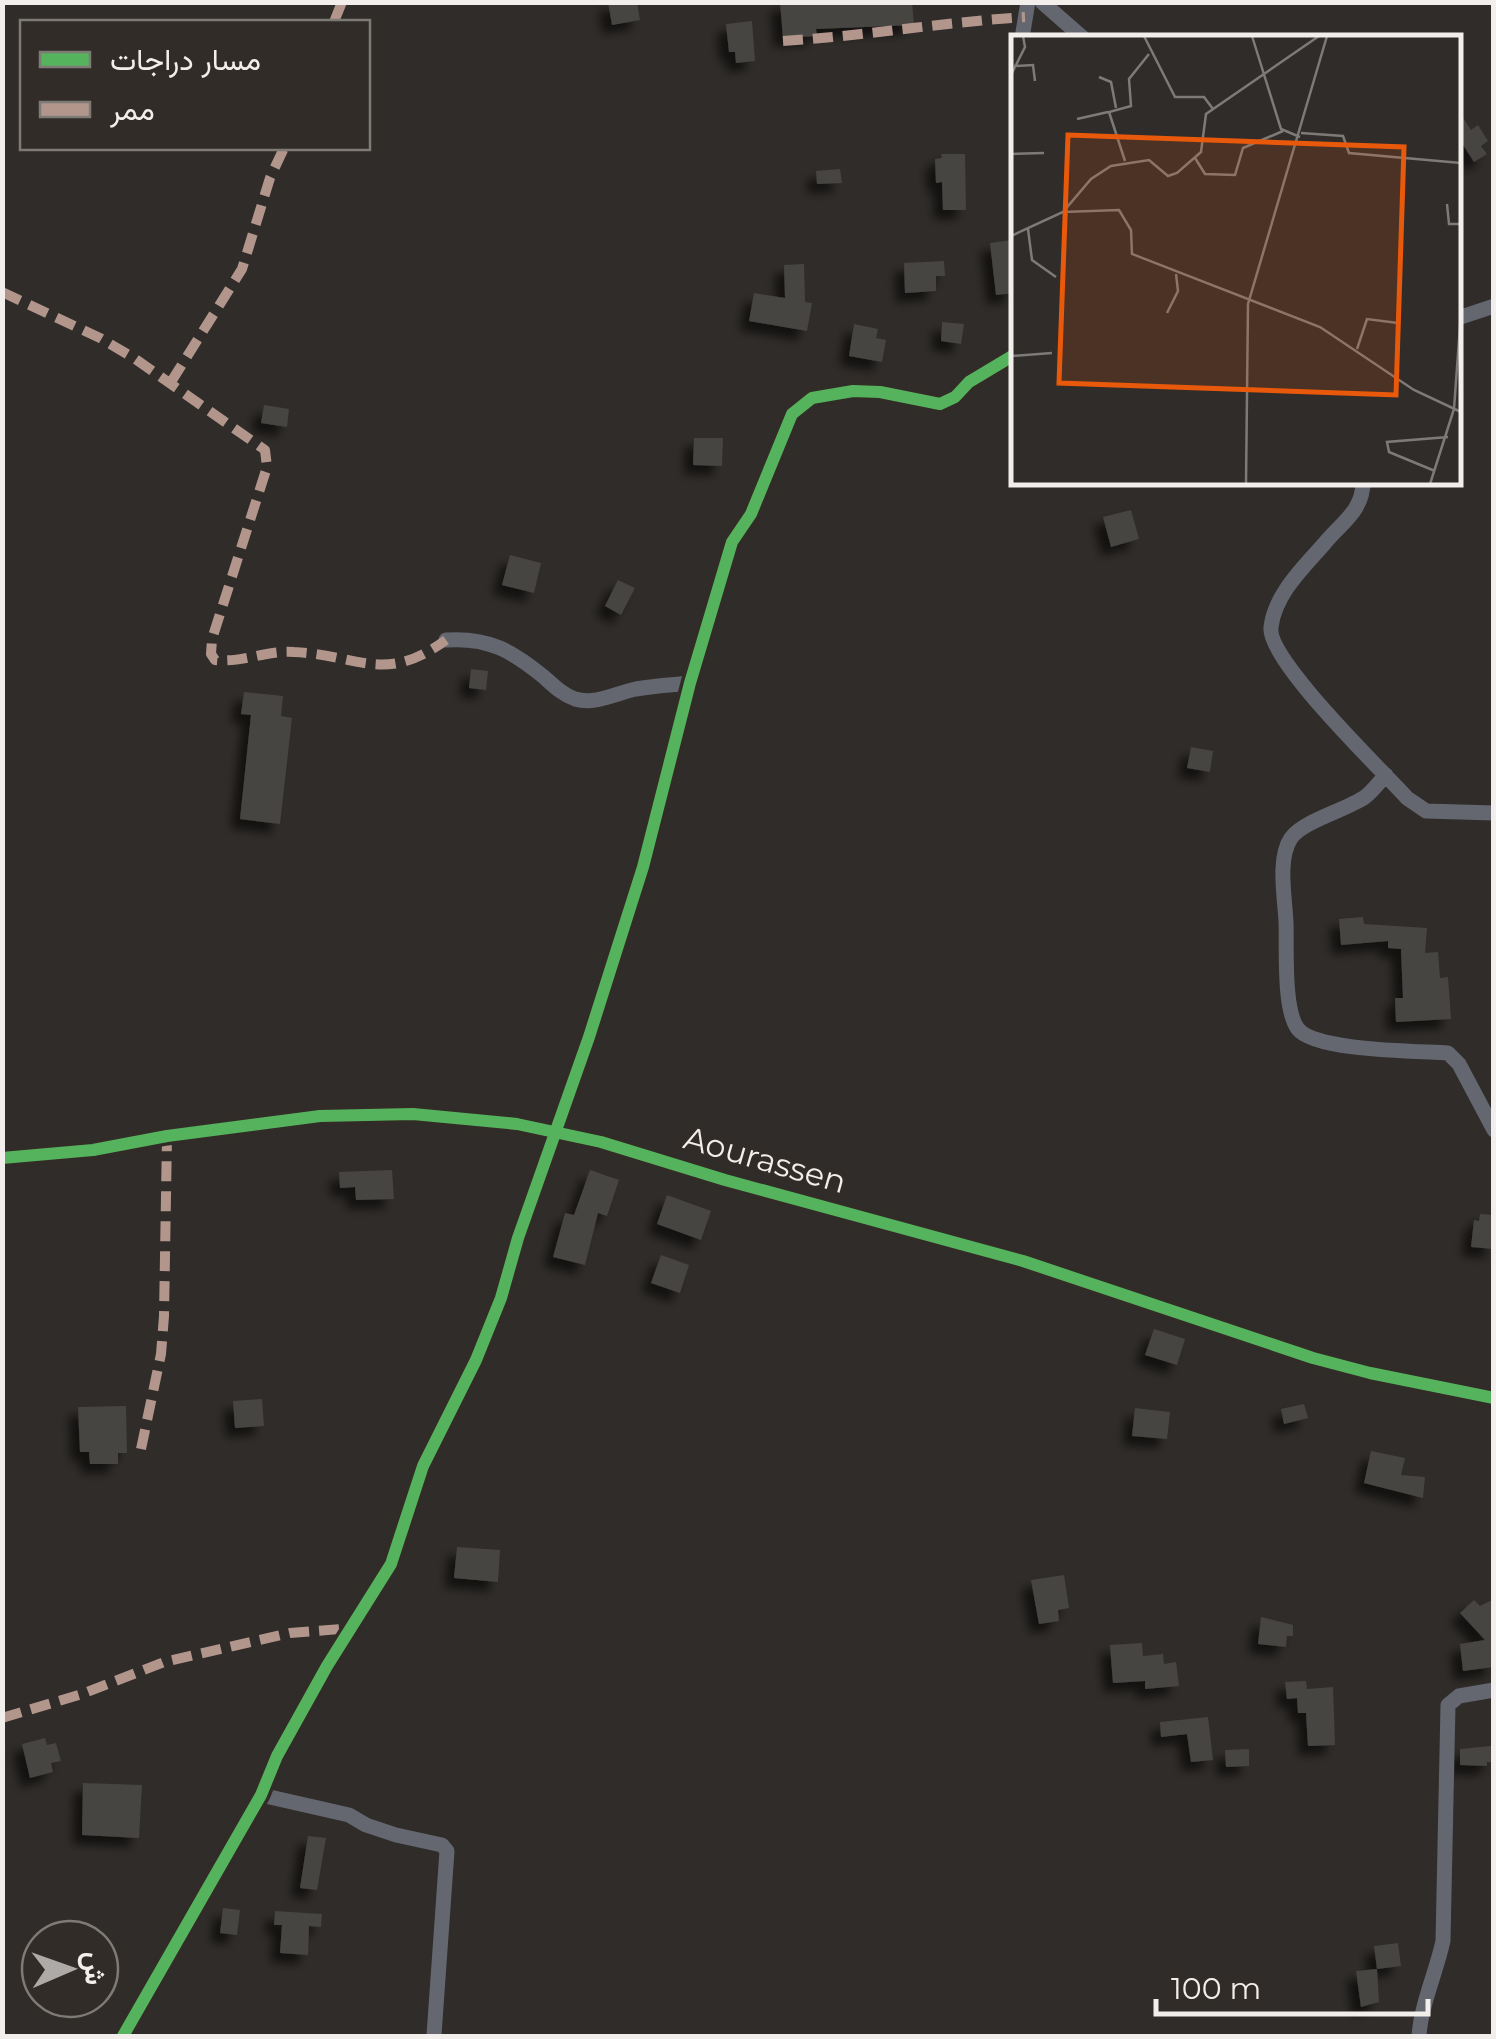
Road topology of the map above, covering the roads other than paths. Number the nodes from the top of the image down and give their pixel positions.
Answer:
1 (1028, 2) edge
2 (1042, 2) edge
3 (1022, 35) edge
4 (1080, 35) edge
5 (1494, 306) edge
6 (1461, 317) edge
7 (1011, 356) edge
8 (1364, 485) edge
9 (446, 640) dead end
10 (690, 683) junction
11 (1386, 775) junction
12 (1494, 813) edge
13 (1494, 1130) edge
14 (556, 1132) junction
15 (2, 1158) edge
16 (1494, 1398) edge
17 (1494, 1690) edge
18 (261, 1795) junction
19 (434, 2035) edge
20 (122, 2036) edge
21 (1420, 2036) edge

1 - 3 street
2 - 4 street
5 - 6 street
7 - 10 street
8 - 11 street
9 - 10 street
10 - 14 street
11 - 12 street
11 - 13 street
14 - 15 street, Aourassen
14 - 16 street, Aourassen
14 - 18 street
17 - 21 street
18 - 19 street
18 - 20 street

